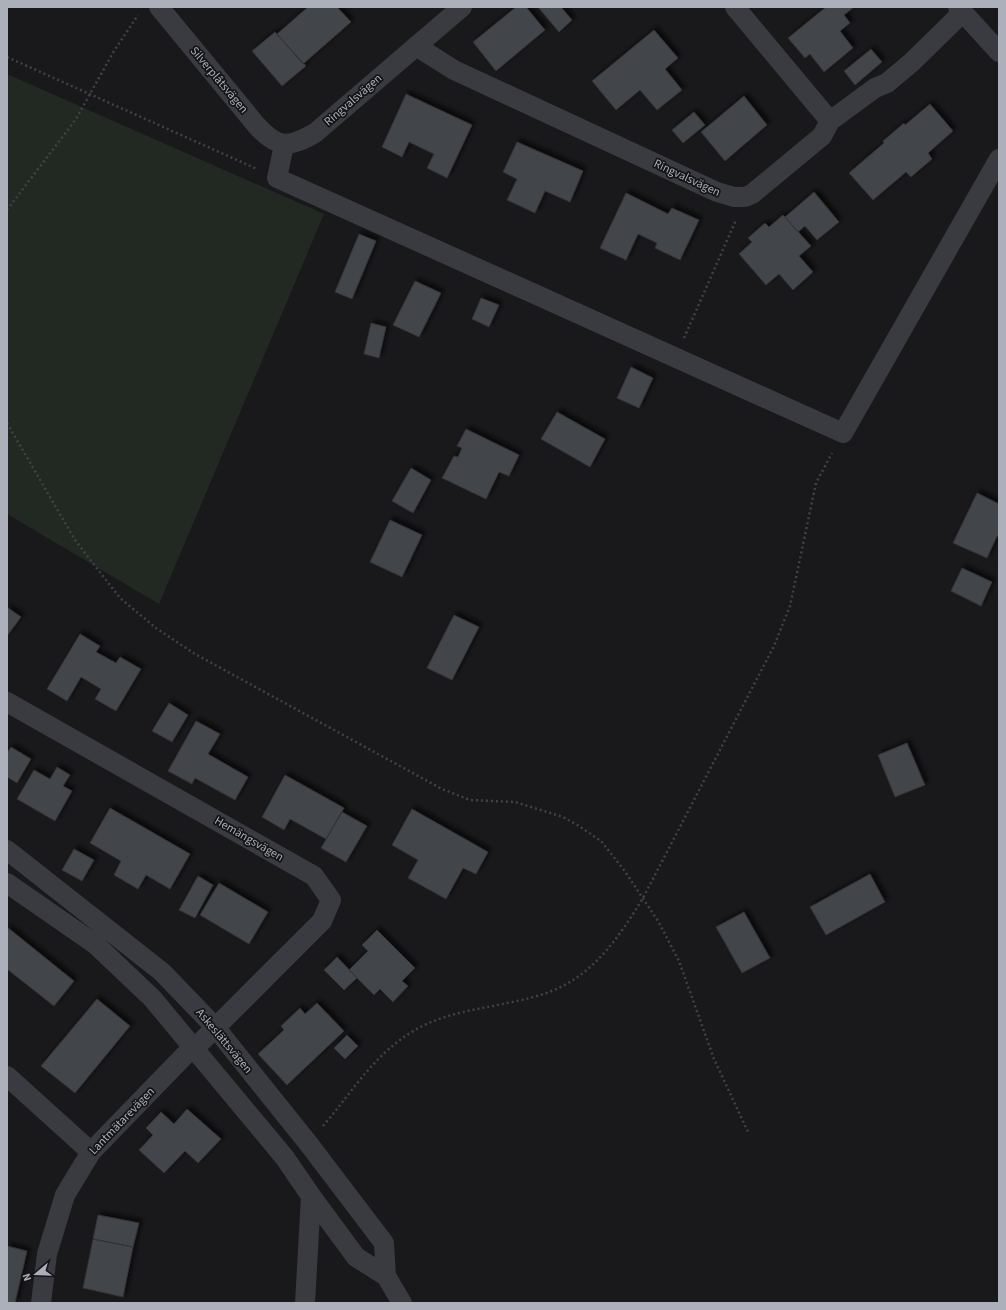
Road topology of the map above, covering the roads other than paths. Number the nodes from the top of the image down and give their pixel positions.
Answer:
1 (462, 7) edge
2 (735, 7) edge
3 (150, 10) edge
4 (961, 10) edge
5 (416, 46) junction
6 (999, 52) edge
7 (830, 121) junction
8 (284, 145) junction
9 (999, 159) edge
10 (7, 702) edge
11 (7, 850) edge
12 (7, 883) edge
13 (215, 1027) junction
14 (194, 1049) junction
15 (7, 1076) edge
16 (91, 1152) junction
17 (311, 1196) junction
18 (386, 1276) junction
19 (41, 1303) edge
20 (305, 1303) edge
21 (402, 1303) edge

1 - 5 street, Ringvalsvägen
2 - 7 street
3 - 8 street, Silverplåtsvägen
4 - 6 street
4 - 7 street
5 - 7 street, Ringvalsvägen
5 - 8 street, Ringvalsvägen
8 - 9 street
10 - 13 street, Hemängsvägen
11 - 13 street, Askeslättsvägen
12 - 14 street, Askeslättsvägen
13 - 14 street, Lantmätarevägen
13 - 18 street, Askeslättsvägen
14 - 16 street, Lantmätarevägen
14 - 17 street, Askeslättsvägen
15 - 16 street
16 - 19 street, Lantmätarevägen
17 - 18 street, Askeslättsvägen
17 - 20 street
18 - 21 street, Askeslättsvägen

